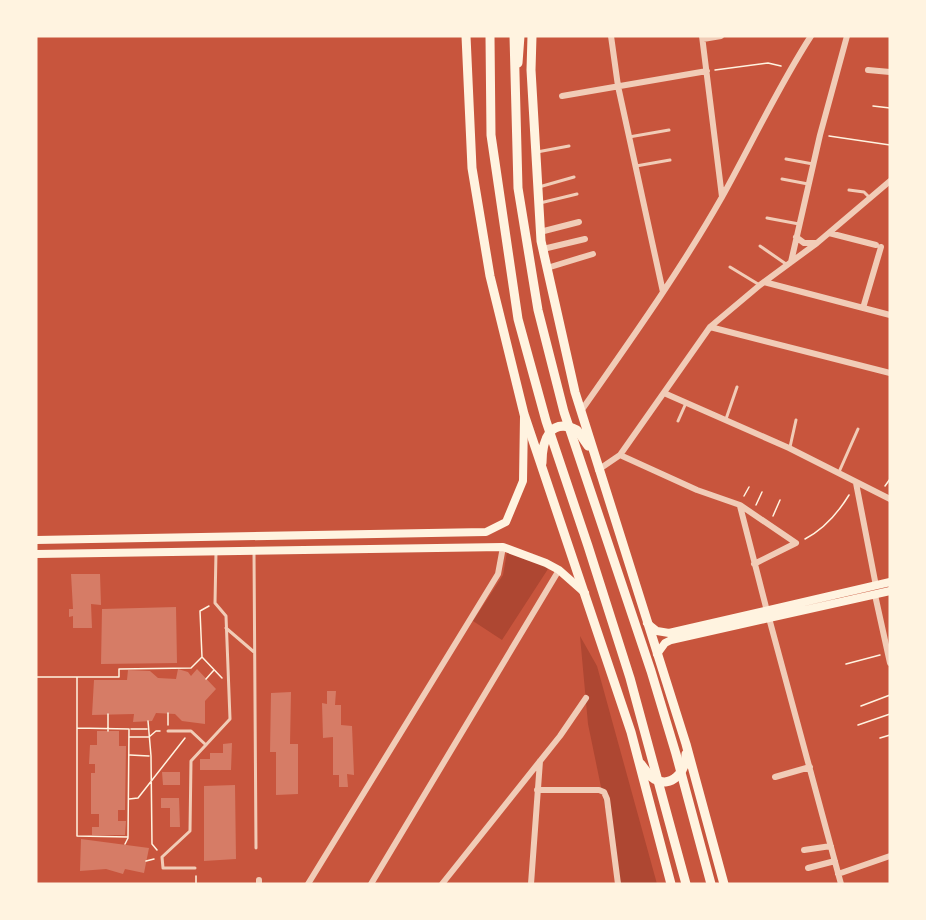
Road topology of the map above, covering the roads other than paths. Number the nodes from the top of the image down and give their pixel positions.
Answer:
1 (466, 36) edge
2 (490, 36) edge
3 (514, 36) edge
4 (520, 36) edge
5 (532, 36) edge
6 (611, 36) edge
7 (721, 36) edge
8 (809, 36) edge
9 (847, 36) edge
10 (702, 38) edge
11 (868, 70) dead end
12 (706, 71) junction
13 (890, 72) edge
14 (618, 86) junction
15 (515, 90) junction
16 (562, 96) dead end
17 (669, 130) dead end
18 (629, 137) junction
19 (569, 146) dead end
20 (536, 153) junction
21 (786, 159) dead end
22 (670, 160) dead end
23 (813, 164) junction
24 (636, 166) junction
25 (574, 177) dead end
26 (782, 179) dead end
27 (890, 181) edge
28 (808, 184) junction
29 (538, 187) junction
30 (849, 190) dead end
31 (577, 194) dead end
32 (722, 197) junction
33 (870, 198) junction
34 (539, 203) junction
35 (767, 218) dead end
36 (579, 222) dead end
37 (799, 224) junction
38 (540, 232) junction
39 (829, 233) junction
40 (796, 237) junction
41 (585, 239) dead end
42 (817, 243) junction
43 (760, 246) dead end
44 (543, 249) junction
45 (593, 254) dead end
46 (789, 263) junction
47 (730, 267) dead end
48 (547, 268) junction
49 (762, 283) junction
50 (663, 292) junction
51 (863, 308) junction
52 (890, 315) edge
53 (710, 327) junction
54 (890, 373) edge
55 (737, 387) dead end
56 (664, 393) junction
57 (686, 403) junction
58 (581, 411) junction
59 (524, 414) junction
60 (796, 420) dead end
61 (678, 421) dead end
62 (726, 421) junction
63 (858, 429) dead end
64 (789, 448) junction
65 (620, 455) junction
66 (598, 470) junction
67 (543, 472) junction
68 (839, 473) junction
69 (856, 483) junction
70 (890, 499) edge
71 (740, 505) junction
72 (350, 535) junction
73 (234, 537) junction
74 (36, 540) edge
75 (503, 547) junction
76 (349, 549) junction
77 (254, 550) junction
78 (216, 551) junction
79 (233, 551) junction
80 (36, 554) edge
81 (754, 564) junction
82 (559, 570) junction
83 (890, 582) edge
84 (875, 590) junction
85 (890, 591) edge
86 (585, 593) junction
87 (768, 615) junction
88 (647, 623) junction
89 (226, 628) junction
90 (255, 652) junction
91 (657, 654) junction
92 (890, 663) edge
93 (586, 698) dead end
94 (168, 730) road end
95 (686, 744) junction
96 (206, 745) junction
97 (638, 759) junction
98 (540, 761) junction
99 (810, 767) junction
100 (775, 777) dead end
101 (537, 790) junction
102 (831, 846) junction
103 (256, 848) dead end
104 (804, 850) dead end
105 (890, 856) edge
106 (835, 861) junction
107 (195, 868) road end
108 (808, 868) dead end
109 (838, 874) junction
110 (308, 884) edge
111 (370, 884) edge
112 (442, 884) edge
113 (531, 884) edge
114 (618, 884) edge
115 (671, 884) edge
116 (686, 884) edge
117 (711, 884) edge
118 (724, 884) edge
119 (841, 884) edge

1 - 59 main road
2 - 116 main road
3 - 15 main road
4 - 15 main road
5 - 20 main road
6 - 14 street
7 - 10 street
8 - 32 street
9 - 23 street
10 - 12 street
11 - 13 street
12 - 14 street
12 - 32 street
14 - 16 street
14 - 18 street
15 - 117 main road
17 - 18 lane
18 - 24 street
19 - 20 lane
20 - 29 main road
21 - 23 lane
22 - 24 lane
23 - 28 street
24 - 50 street
25 - 29 lane
26 - 28 lane
27 - 33 street
28 - 37 street
29 - 34 main road
30 - 33 lane
31 - 34 lane
32 - 50 street
33 - 39 street
34 - 38 main road
35 - 37 lane
36 - 38 street
37 - 40 street
38 - 44 main road
39 - 42 street
39 - 51 street
40 - 42 street
40 - 46 street
41 - 44 street
42 - 46 street
43 - 46 lane
44 - 48 main road
45 - 48 street
46 - 49 street
47 - 49 lane
48 - 58 main road
49 - 51 street
49 - 53 street
50 - 58 street
51 - 52 street
53 - 54 street
53 - 56 street
55 - 62 lane
56 - 57 street
56 - 65 street
57 - 61 lane
57 - 62 street
58 - 66 main road
59 - 67 main road
59 - 72 main road
60 - 64 lane
62 - 64 street
63 - 68 lane
64 - 68 street
65 - 66 street
65 - 71 street
66 - 67 main road
66 - 88 main road
67 - 86 main road
68 - 69 street
69 - 70 street
69 - 84 street
71 - 81 street
71 - 81 street
72 - 73 main road
72 - 76 main road
73 - 74 main road
73 - 79 main road
75 - 76 main road
75 - 82 main road
75 - 110 street
76 - 77 main road
77 - 79 main road
77 - 90 lane
78 - 79 main road
78 - 80 main road
78 - 89 lane
81 - 87 street
82 - 86 main road
82 - 111 street
83 - 84 main road
84 - 85 main road
84 - 87 main road
84 - 92 street
86 - 97 main road
87 - 88 main road
87 - 91 main road
87 - 99 street
88 - 91 main road
89 - 90 lane
89 - 96 lane
90 - 103 lane
91 - 95 main road
93 - 98 street
94 - 96 lane
95 - 97 main road
95 - 118 main road
96 - 107 lane
97 - 115 main road
98 - 101 street
98 - 112 street
99 - 100 street
99 - 102 street
101 - 113 street
101 - 114 street
102 - 104 street
102 - 106 street
105 - 109 street
106 - 108 street
106 - 109 street
109 - 119 street

